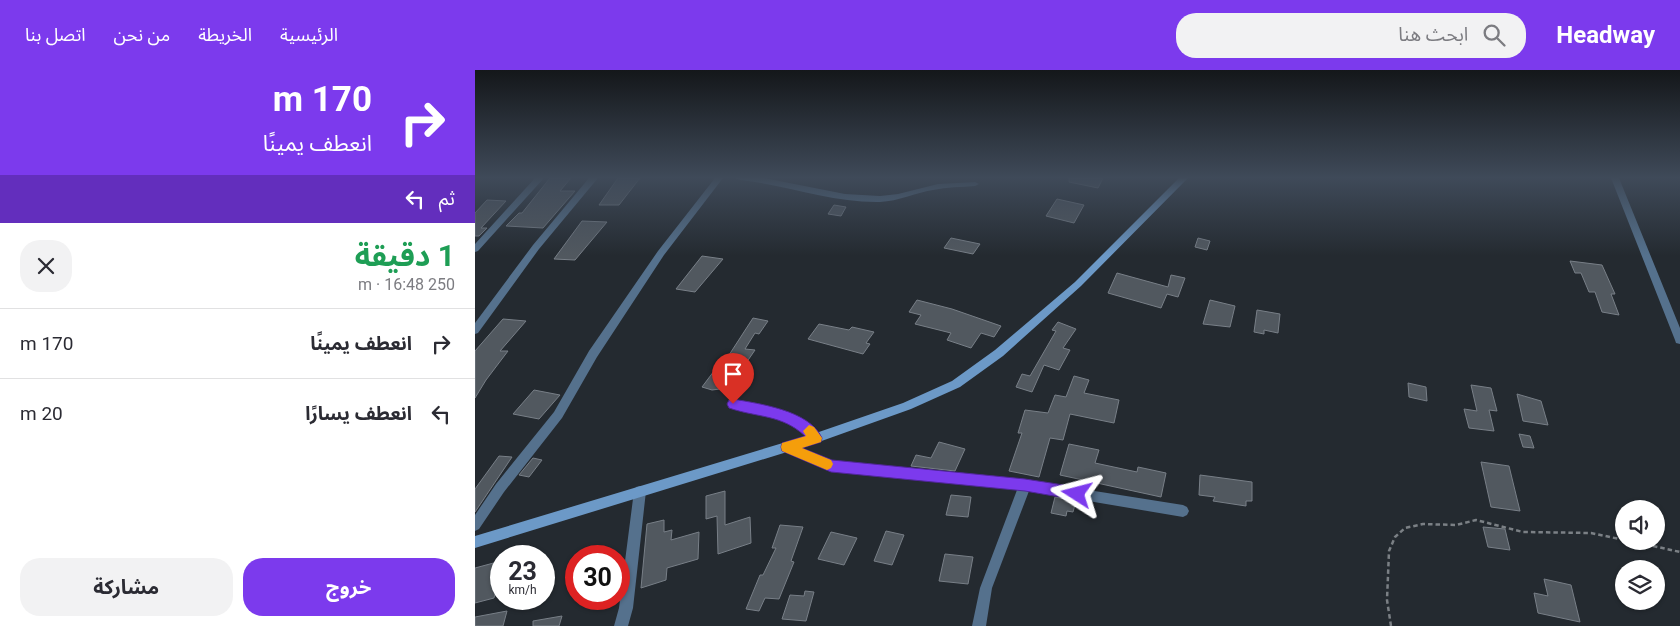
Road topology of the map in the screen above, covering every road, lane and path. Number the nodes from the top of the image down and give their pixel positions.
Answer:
1 (516, 204) edge
2 (572, 204) edge
3 (699, 204) edge
4 (1158, 204) edge
5 (1626, 204) edge
6 (475, 249) edge
7 (1677, 327) edge
8 (475, 330) edge
9 (1680, 340) edge
10 (733, 404) dead end
11 (816, 438) junction
12 (787, 447) junction
13 (1025, 485) junction
14 (640, 491) junction
15 (1183, 511) dead end
16 (475, 525) edge
17 (1615, 538) edge
18 (475, 542) edge
19 (1665, 549) edge
20 (1680, 552) edge
21 (621, 626) edge
22 (979, 626) edge
23 (1391, 626) edge

1 - 6 street
2 - 8 street
3 - 16 street
4 - 11 street
5 - 7 street
7 - 9 street
10 - 11 street
11 - 12 street
12 - 13 street
12 - 14 street
13 - 15 street
13 - 22 street
14 - 18 street
14 - 21 street
17 - 23 path
19 - 20 path

